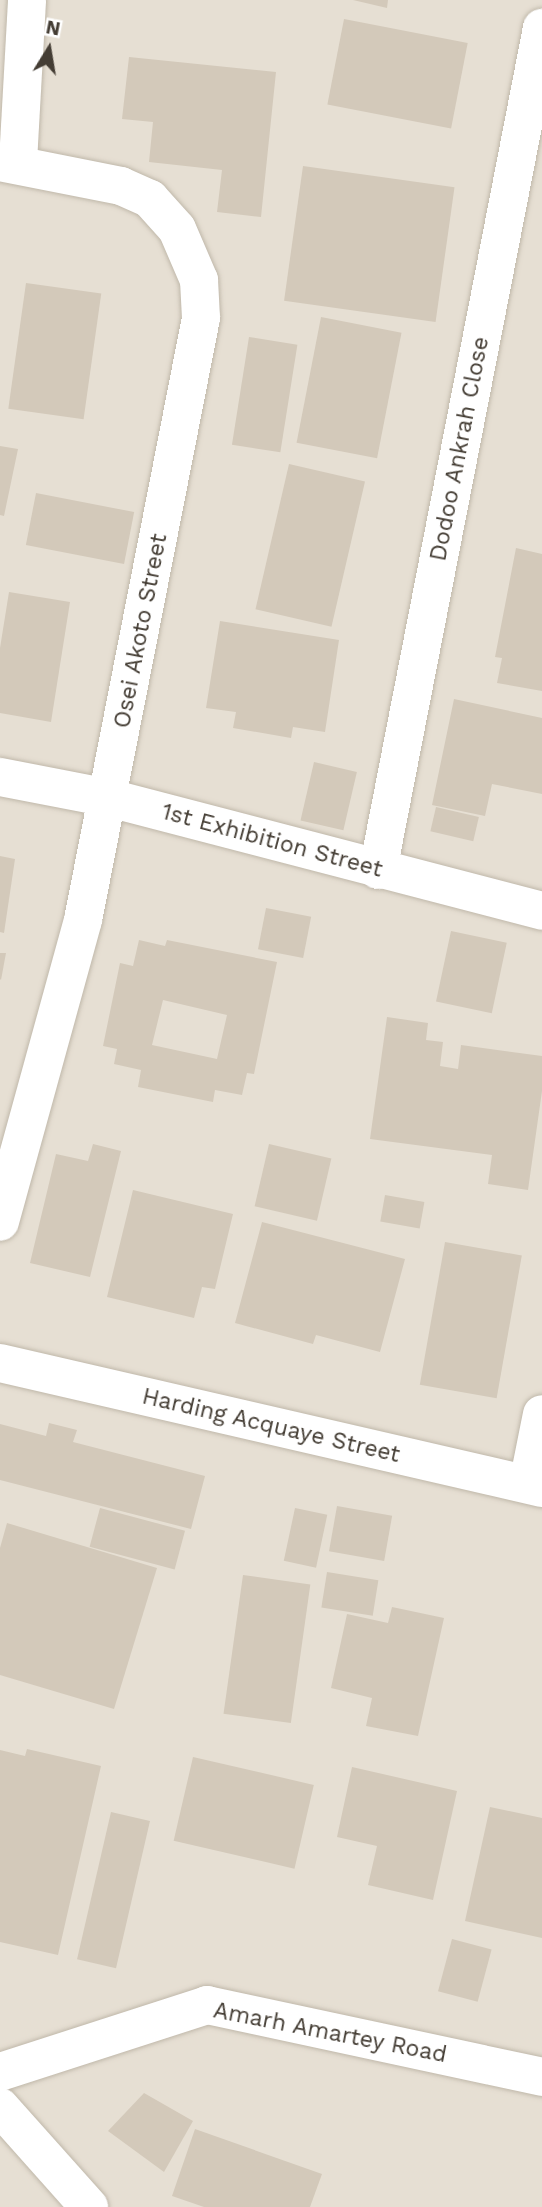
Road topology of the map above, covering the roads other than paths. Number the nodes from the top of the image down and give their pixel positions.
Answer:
1 (27, 0) edge
2 (542, 28) edge
3 (9, 162) edge
4 (0, 777) edge
5 (109, 798) junction
6 (378, 870) junction
7 (542, 911) edge
8 (0, 1222) edge
9 (0, 1363) edge
10 (542, 1415) edge
11 (535, 1486) edge
12 (0, 2072) edge
13 (542, 2077) edge
14 (0, 2107) edge
15 (89, 2207) edge

1 - 3 street
2 - 6 street, Dodoo Ankrah Close
3 - 5 street, Osei Akoto Street
4 - 5 street, 1st Exhibition Street
5 - 6 street, 1st Exhibition Street
5 - 8 street, Osei Akoto Street
6 - 7 street, 1st Exhibition Street
9 - 11 street, Harding Acquaye Street
10 - 11 street
12 - 13 street, Amarh Amartey Road
14 - 15 street

